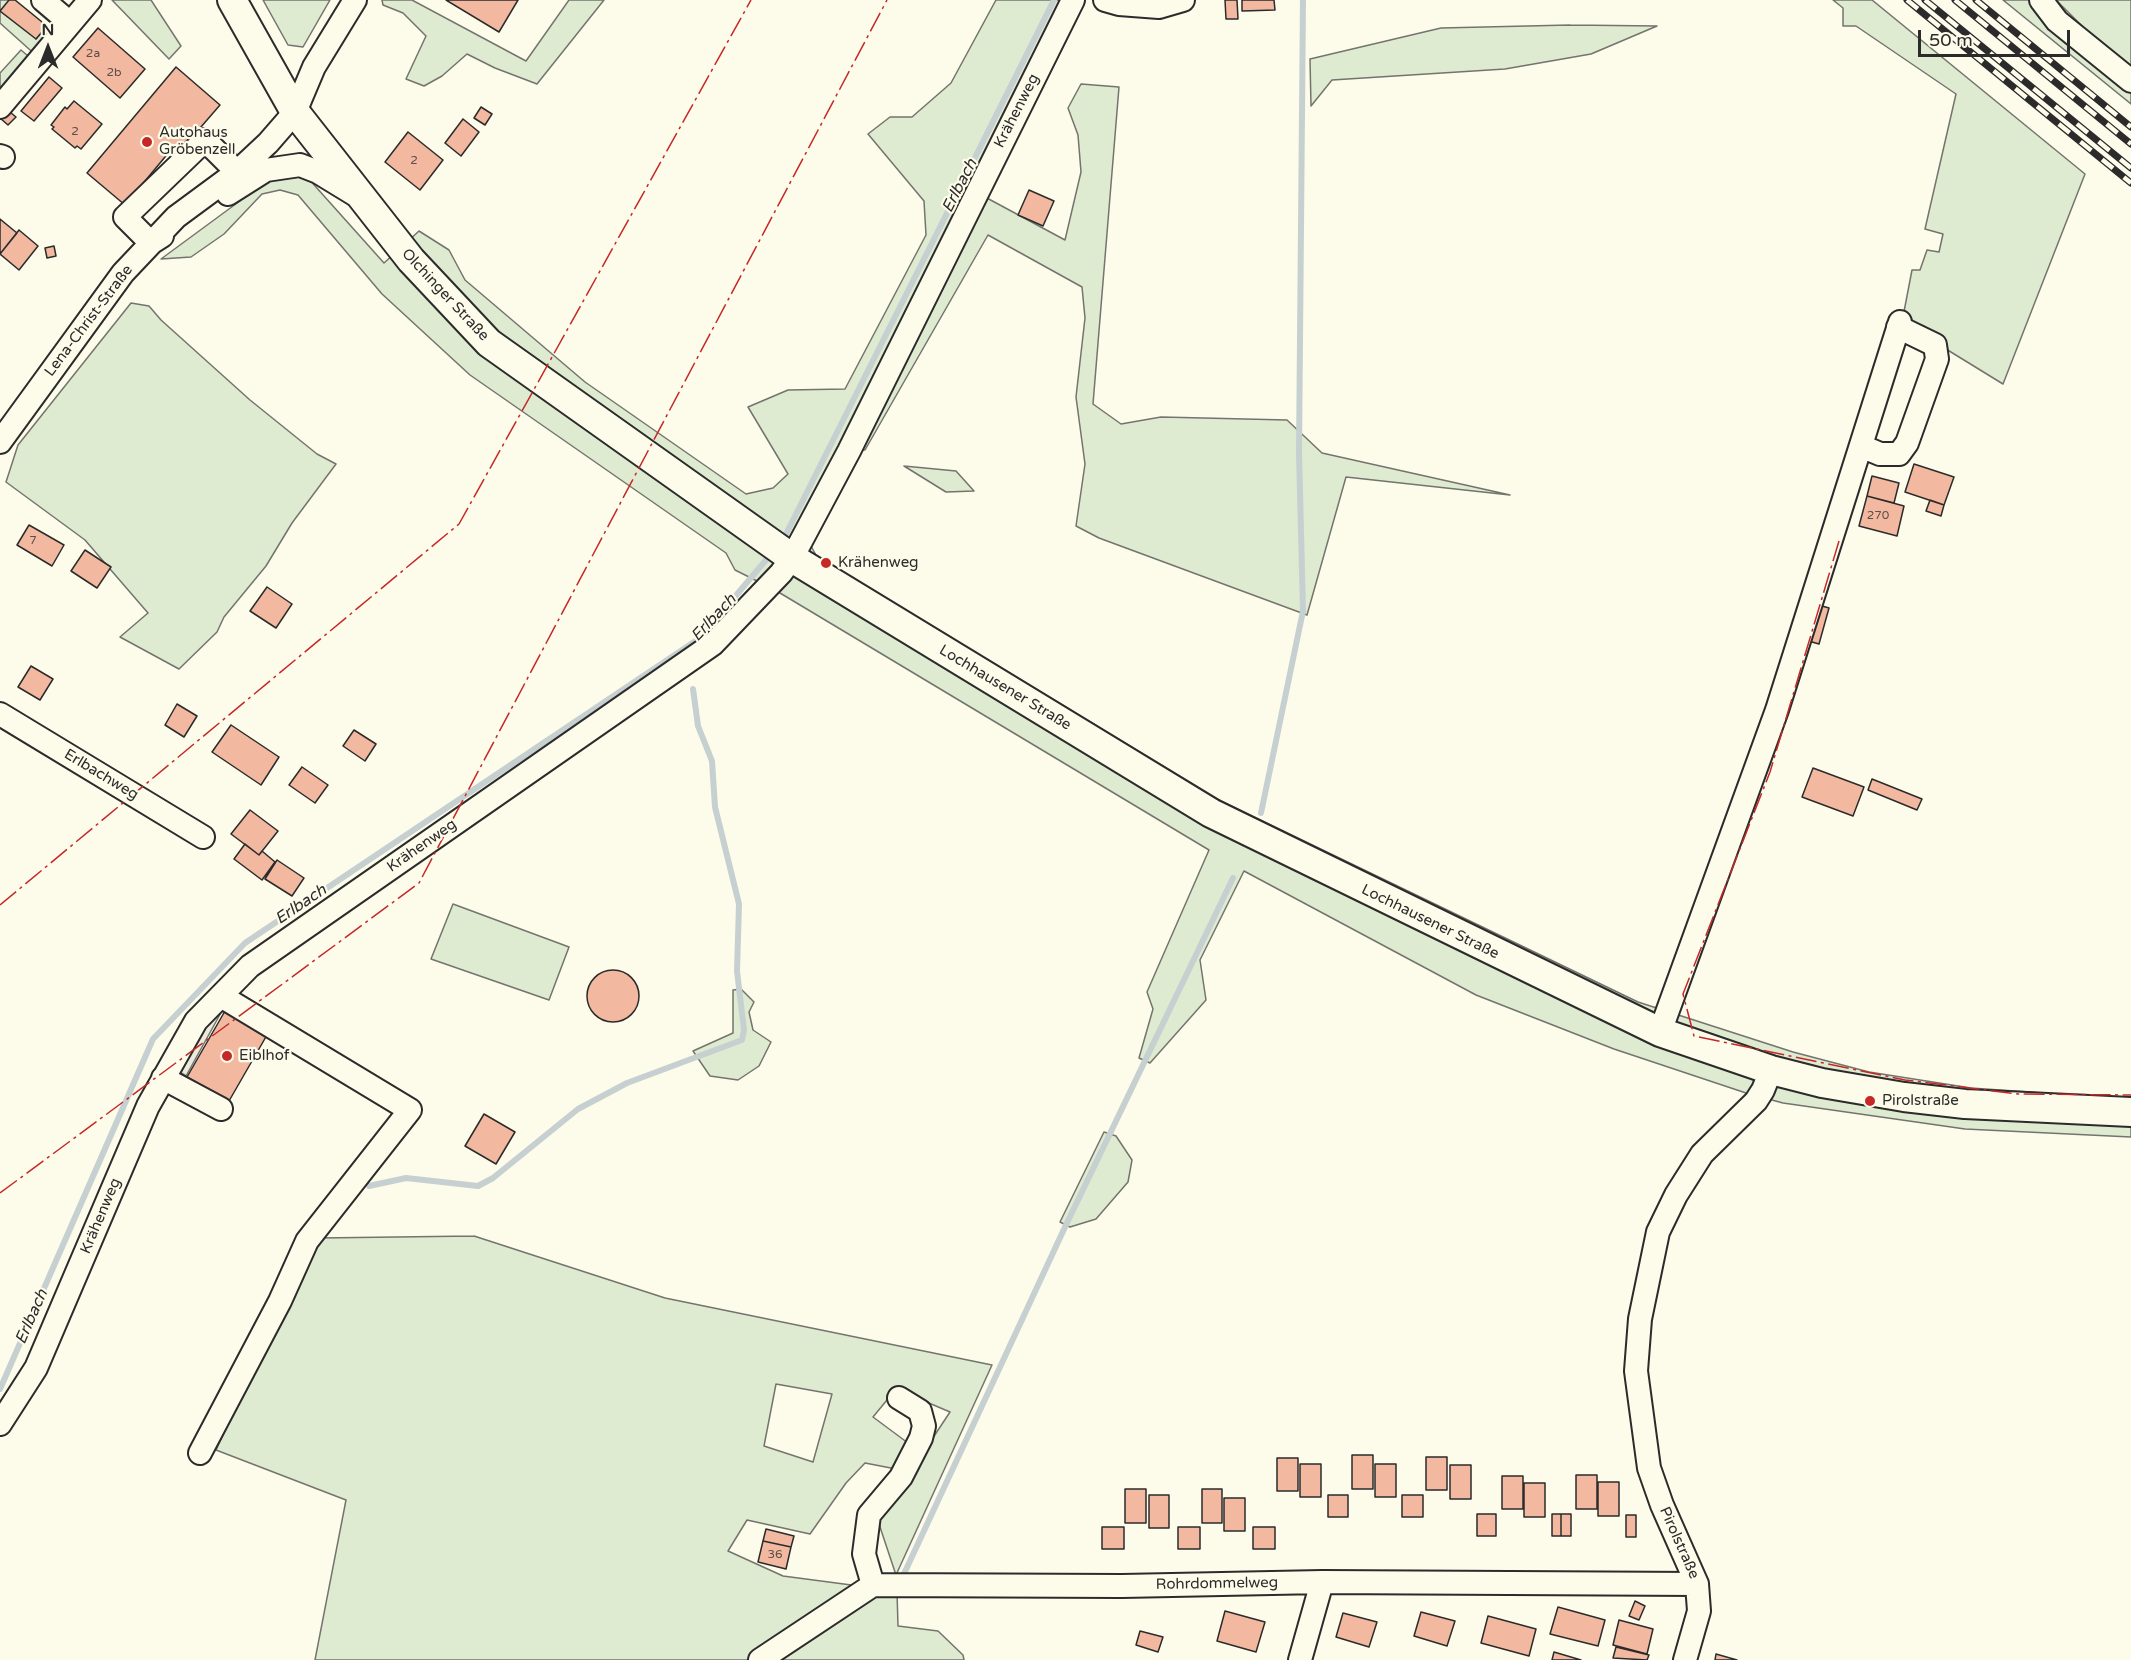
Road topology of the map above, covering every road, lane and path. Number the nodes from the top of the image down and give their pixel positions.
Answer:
1 (43, 0) edge
2 (90, 0) edge
3 (232, 0) edge
4 (355, 0) edge
5 (1073, 0) edge
6 (1105, 0) edge
7 (1183, 0) edge
8 (2041, 0) edge
9 (70, 23) junction
10 (2131, 81) edge
11 (0, 107) edge
12 (294, 112) junction
13 (237, 171) junction
14 (363, 199) junction
15 (150, 243) junction
16 (0, 442) edge
17 (1861, 446) junction
18 (792, 558) junction
19 (0, 714) edge
20 (202, 837) dead end
21 (221, 996) junction
22 (1660, 1032) junction
23 (1771, 1070) junction
24 (163, 1078) junction
25 (221, 1109) dead end
26 (2131, 1112) edge
27 (899, 1398) dead end
28 (0, 1424) edge
29 (200, 1453) dead end
30 (1322, 1582) junction
31 (1697, 1584) junction
32 (873, 1585) junction
33 (760, 1660) edge
34 (1300, 1660) edge
35 (1685, 1660) edge

1 - 9 street
2 - 9 street
3 - 12 main road, Olchinger Straße
4 - 12 street, Lena-Christ-Straße
5 - 18 street, Krähenweg
6 - 7 street
8 - 10 street
9 - 11 street
12 - 13 street, Lena-Christ-Straße
12 - 14 main road, Olchinger Straße
13 - 15 street, Lena-Christ-Straße
13 - 15 street
14 - 15 street
14 - 18 main road, Olchinger Straße
15 - 16 street, Lena-Christ-Straße
17 - 17 street
17 - 22 street
18 - 21 street, Krähenweg
18 - 22 main road, Lochhausener Straße
19 - 20 street, Erlbachweg
21 - 24 street, Krähenweg
21 - 29 street
22 - 23 main road, Lochhausener Straße
23 - 26 main road, Lochhausener Straße
23 - 31 street, Pirolstraße
24 - 25 street
24 - 28 street, Krähenweg
27 - 32 street
30 - 31 street, Rohrdommelweg
30 - 32 street, Rohrdommelweg
30 - 34 street
31 - 35 street, Pirolstraße
32 - 33 street

